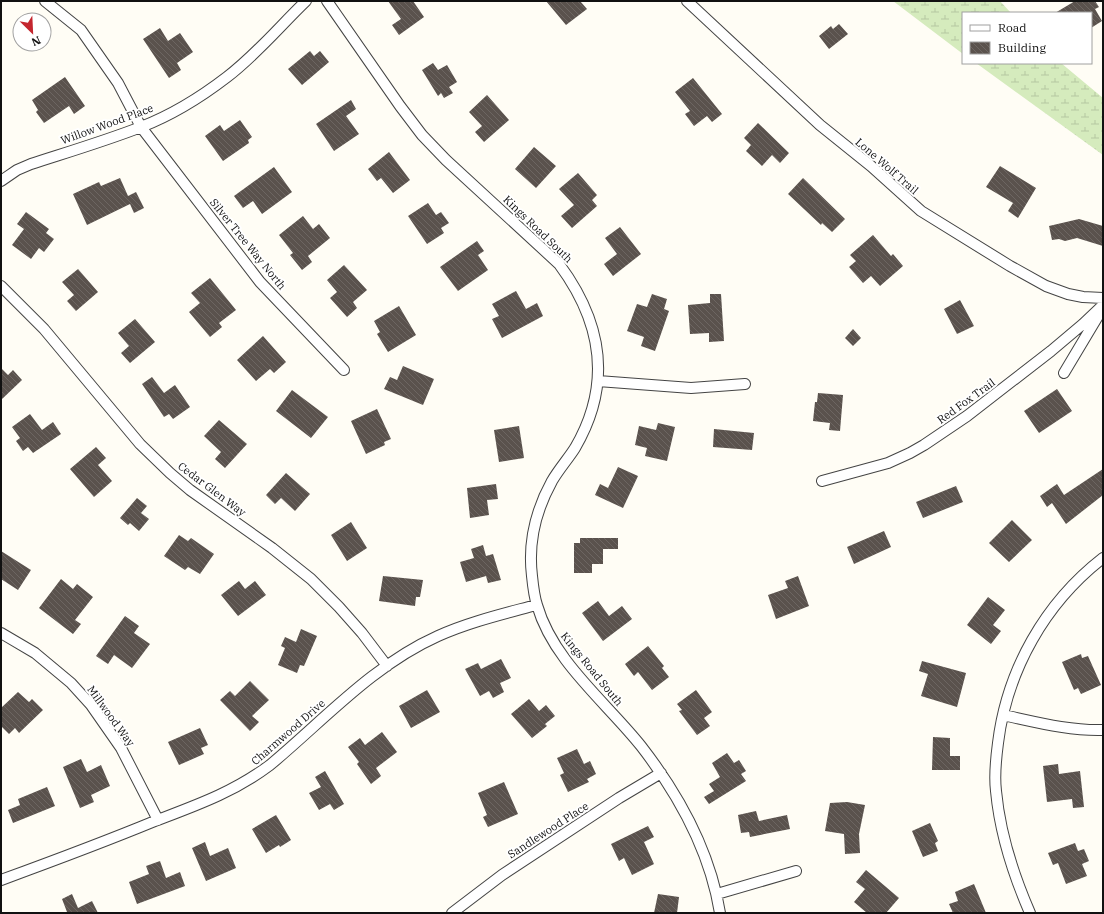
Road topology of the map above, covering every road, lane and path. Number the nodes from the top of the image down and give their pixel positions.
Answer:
1 (45, 1) edge
2 (306, 1) edge
3 (327, 1) edge
4 (687, 1) edge
5 (141, 127) junction
6 (1, 181) edge
7 (1, 286) edge
8 (1103, 298) edge
9 (1103, 305) edge
10 (1103, 309) edge
11 (344, 370) dead end
12 (1064, 373) dead end
13 (598, 381) junction
14 (745, 384) dead end
15 (822, 481) dead end
16 (1103, 558) edge
17 (536, 605) junction
18 (1, 633) edge
19 (387, 666) junction
20 (1003, 715) junction
21 (1103, 730) edge
22 (660, 773) junction
23 (158, 820) junction
24 (796, 871) dead end
25 (1, 880) edge
26 (717, 894) junction
27 (452, 913) edge
28 (720, 913) edge
29 (1030, 913) edge

1 - 5 street, Silver Tree Way North
2 - 5 street, Willow Wood Place
3 - 13 street, Kings Road South
4 - 8 street, Lone Wolf Trail
5 - 6 street, Willow Wood Place
5 - 11 street, Silver Tree Way North
7 - 19 street, Cedar Glen Way
9 - 15 street, Red Fox Trail
10 - 12 street
13 - 14 street
13 - 17 street, Kings Road South
16 - 20 street
17 - 19 street, Charmwood Drive
17 - 22 street, Kings Road South
18 - 23 street, Millwood Way
19 - 23 street, Charmwood Drive
20 - 21 street
20 - 29 street
22 - 26 street, Kings Road South
22 - 27 street, Sandlewood Place
23 - 25 street, Charmwood Drive
24 - 26 street
26 - 28 street, Kings Road South

